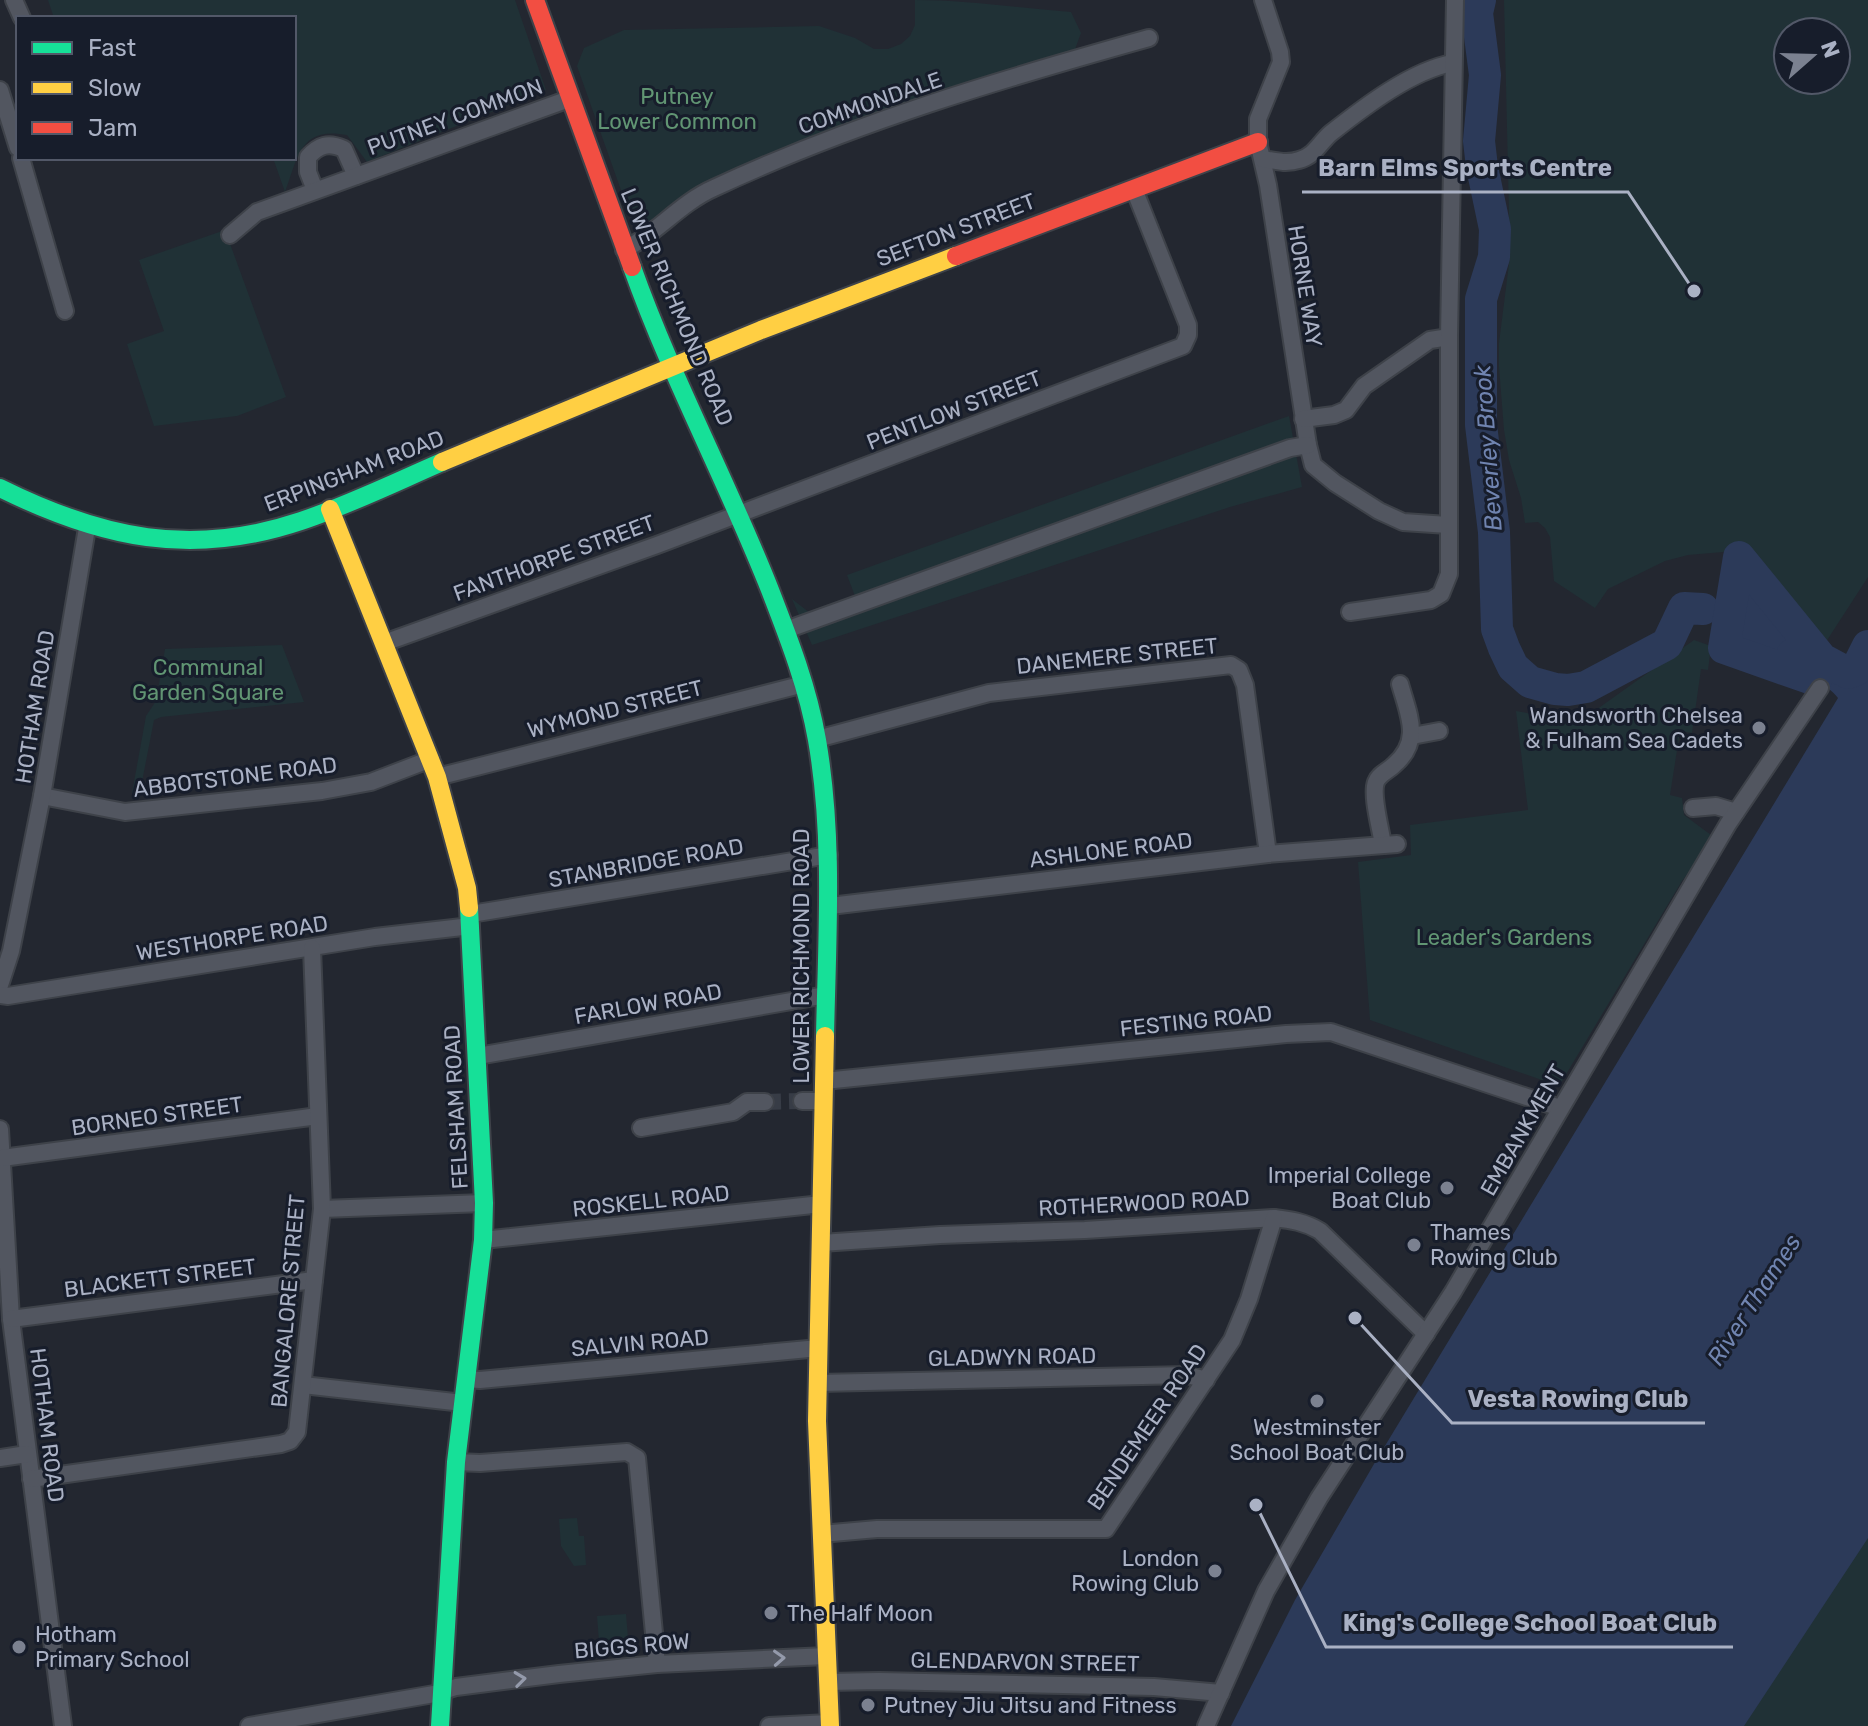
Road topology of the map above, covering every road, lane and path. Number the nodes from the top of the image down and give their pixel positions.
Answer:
1 (535, 0) edge
2 (1263, 0) edge
3 (1455, 0) edge
4 (1149, 38) dead end
5 (1453, 63) junction
6 (0, 90) edge
7 (569, 99) junction
8 (16, 142) edge
9 (1261, 150) junction
10 (22, 160) edge
11 (356, 176) junction
12 (1134, 189) junction
13 (315, 190) junction
14 (230, 235) dead end
15 (624, 250) junction
16 (48, 253) junction
17 (32, 262) dead end
18 (65, 311) dead end
19 (1449, 337) junction
20 (672, 367) junction
21 (1303, 419) junction
22 (1308, 445) junction
23 (0, 488) edge
24 (330, 509) junction
25 (740, 514) junction
26 (1448, 525) junction
27 (87, 528) junction
28 (1350, 612) dead end
29 (786, 630) junction
30 (384, 643) junction
31 (804, 684) junction
32 (1400, 684) dead end
33 (1820, 688) dead end
34 (1439, 731) dead end
35 (1412, 736) junction
36 (817, 739) junction
37 (434, 768) junction
38 (42, 796) junction
39 (1693, 808) dead end
40 (1736, 812) junction
41 (1268, 854) junction
42 (829, 855) junction
43 (830, 906) junction
44 (471, 920) junction
45 (312, 948) junction
46 (1, 979) edge
47 (0, 995) edge
48 (826, 995) junction
49 (478, 1056) junction
50 (824, 1081) junction
51 (802, 1101) tunnel mouth
52 (824, 1101) junction
53 (765, 1102) tunnel mouth
54 (1560, 1108) junction
55 (318, 1116) junction
56 (641, 1128) dead end
57 (0, 1129) edge
58 (2, 1158) junction
59 (1, 1187) edge
60 (484, 1203) junction
61 (822, 1204) junction
62 (322, 1209) junction
63 (1274, 1218) junction
64 (483, 1240) junction
65 (821, 1243) junction
66 (314, 1280) junction
67 (11, 1319) junction
68 (1426, 1334) junction
69 (819, 1348) junction
70 (466, 1379) junction
71 (1206, 1380) junction
72 (818, 1383) junction
73 (303, 1385) junction
74 (463, 1403) junction
75 (27, 1454) junction
76 (0, 1458) edge
77 (456, 1462) junction
78 (31, 1479) junction
79 (821, 1534) junction
80 (826, 1656) junction
81 (657, 1664) junction
82 (828, 1682) junction
83 (443, 1690) junction
84 (1221, 1693) junction
85 (830, 1724) edge
86 (63, 1726) edge
87 (249, 1726) edge
88 (440, 1726) edge
89 (769, 1726) edge
90 (1206, 1726) edge

1 - 7 street, LOWER RICHMOND ROAD
2 - 9 street, HORNE WAY
3 - 5 street
4 - 15 street, COMMONDALE
5 - 9 street
5 - 19 street
6 - 8 street
7 - 11 street, PUTNEY COMMON
7 - 15 street, LOWER RICHMOND ROAD
9 - 12 street, SEFTON STREET
9 - 21 street, HORNE WAY
10 - 16 street
11 - 13 street, PUTNEY COMMON
11 - 13 street, PUTNEY COMMON
12 - 20 street, SEFTON STREET
12 - 25 street, PENTLOW STREET
13 - 14 street, PUTNEY COMMON
15 - 20 street, LOWER RICHMOND ROAD
16 - 17 street
16 - 18 street
19 - 21 street
19 - 26 street
20 - 24 street, ERPINGHAM ROAD
20 - 25 street, LOWER RICHMOND ROAD
21 - 22 street, HORNE WAY
22 - 26 street, HORNE WAY
22 - 29 street
23 - 27 street, ERPINGHAM ROAD
24 - 27 street, ERPINGHAM ROAD
24 - 30 street, FELSHAM ROAD
25 - 29 street, LOWER RICHMOND ROAD
25 - 30 street, FANTHORPE STREET
26 - 28 street
27 - 38 street, HOTHAM ROAD
29 - 31 street, LOWER RICHMOND ROAD
30 - 37 street, FELSHAM ROAD
31 - 36 street, LOWER RICHMOND ROAD
31 - 37 street, WYMOND STREET
32 - 35 street
33 - 40 street, EMBANKMENT
34 - 35 street
35 - 41 street, ASHLONE ROAD
36 - 41 street, DANEMERE STREET
36 - 42 street, LOWER RICHMOND ROAD
37 - 38 street, ABBOTSTONE ROAD
37 - 44 street, FELSHAM ROAD
38 - 46 street, HOTHAM ROAD
39 - 40 street
40 - 54 street, EMBANKMENT
41 - 43 street, ASHLONE ROAD
42 - 43 street, LOWER RICHMOND ROAD
42 - 44 street, STANBRIDGE ROAD
43 - 48 street, LOWER RICHMOND ROAD
44 - 45 street, WESTHORPE ROAD
44 - 49 street, FELSHAM ROAD
45 - 47 street, WESTHORPE ROAD
45 - 55 street, BANGALORE STREET
48 - 49 street, FARLOW ROAD
48 - 50 street, LOWER RICHMOND ROAD
49 - 60 street, FELSHAM ROAD
50 - 52 street, LOWER RICHMOND ROAD
50 - 54 street, FESTING ROAD
51 - 52 street
52 - 61 street, LOWER RICHMOND ROAD
53 - 56 street
54 - 68 street, EMBANKMENT
55 - 58 street, BORNEO STREET
55 - 62 street, BANGALORE STREET
57 - 58 street, HOTHAM ROAD
58 - 59 street, HOTHAM ROAD
59 - 67 street, HOTHAM ROAD
60 - 62 street
60 - 64 street, FELSHAM ROAD
61 - 64 street, ROSKELL ROAD
61 - 65 street, LOWER RICHMOND ROAD
62 - 66 street, BANGALORE STREET
63 - 65 street, ROTHERWOOD ROAD
63 - 68 street, ROTHERWOOD ROAD
63 - 71 street, BENDEMEER ROAD
64 - 70 street, FELSHAM ROAD
65 - 69 street, LOWER RICHMOND ROAD
66 - 67 street, BLACKETT STREET
66 - 73 street, BANGALORE STREET
67 - 75 street, HOTHAM ROAD
68 - 84 street, EMBANKMENT
69 - 70 street, SALVIN ROAD
69 - 72 street, LOWER RICHMOND ROAD
70 - 74 street, FELSHAM ROAD
71 - 72 street, GLADWYN ROAD
71 - 79 street, BENDEMEER ROAD
72 - 79 street, LOWER RICHMOND ROAD
73 - 74 street
73 - 78 street, BANGALORE STREET
74 - 77 street, FELSHAM ROAD
75 - 76 street
75 - 78 street, HOTHAM ROAD
77 - 81 street
77 - 83 street, FELSHAM ROAD
78 - 86 street, HOTHAM ROAD
79 - 80 street, LOWER RICHMOND ROAD
81 -> 80 street, BIGGS ROW
80 - 82 street, LOWER RICHMOND ROAD
83 -> 81 street, BIGGS ROW
82 - 84 street, GLENDARVON STREET
82 - 85 street, LOWER RICHMOND ROAD
83 - 87 street, BIGGS ROW
83 - 88 street, FELSHAM ROAD
84 - 90 street, EMBANKMENT
85 - 89 street

